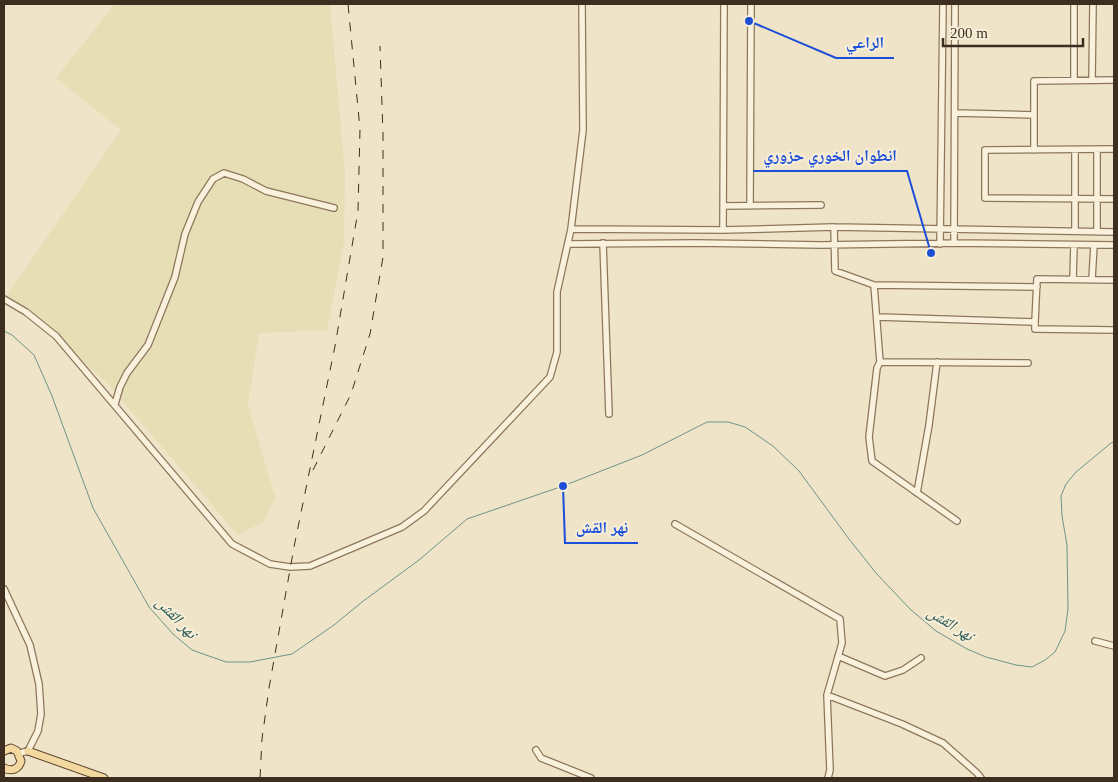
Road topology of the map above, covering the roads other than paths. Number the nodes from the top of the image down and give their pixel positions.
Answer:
1 (582, 4) edge
2 (724, 4) edge
3 (751, 4) edge
4 (942, 4) edge
5 (956, 4) edge
6 (1074, 4) edge
7 (1093, 4) edge
8 (1074, 80) junction
9 (1092, 80) junction
10 (1114, 80) edge
11 (956, 113) junction
12 (1034, 115) junction
13 (1114, 149) edge
14 (1034, 150) junction
15 (1075, 150) junction
16 (1096, 150) junction
17 (1074, 199) junction
18 (1096, 199) junction
19 (1114, 199) edge
20 (821, 205) dead end
21 (723, 206) junction
22 (750, 206) junction
23 (334, 208) dead end
24 (834, 227) junction
25 (571, 229) junction
26 (723, 230) junction
27 (939, 230) junction
28 (954, 230) junction
29 (1075, 231) junction
30 (1097, 232) junction
31 (1114, 232) edge
32 (603, 243) junction
33 (954, 243) junction
34 (568, 244) junction
35 (940, 244) junction
36 (835, 245) junction
37 (1074, 245) junction
38 (1094, 245) junction
39 (1114, 245) edge
40 (1073, 279) junction
41 (1092, 279) junction
42 (1114, 280) edge
43 (874, 285) junction
44 (1037, 287) junction
45 (4, 299) edge
46 (878, 317) junction
47 (1035, 322) junction
48 (1114, 330) edge
49 (880, 362) junction
50 (937, 362) junction
51 (1028, 363) dead end
52 (115, 404) junction
53 (609, 414) dead end
54 (917, 493) junction
55 (957, 521) dead end
56 (675, 524) dead end
57 (4, 589) edge
58 (1095, 641) dead end
59 (1114, 646) edge
60 (838, 656) junction
61 (921, 658) dead end
62 (827, 695) junction
63 (536, 750) dead end
64 (4, 751) edge
65 (28, 751) junction
66 (20, 753) junction
67 (6, 769) edge
68 (5, 778) edge
69 (104, 778) edge
70 (591, 778) edge
71 (828, 778) edge
72 (981, 778) edge

1 - 25 street
2 - 21 street
3 - 22 street
4 - 27 street
5 - 11 street
6 - 8 street
7 - 9 street
8 - 9 street
8 - 12 street
9 - 10 street
11 - 12 street
11 - 28 street
12 - 14 street
13 - 16 street
14 - 15 street
14 - 17 street
15 - 16 street
15 - 17 street
16 - 18 street
17 - 18 street
17 - 29 street
18 - 19 street
18 - 30 street
20 - 22 street
21 - 22 street
21 - 26 street
23 - 52 street
24 - 26 street
24 - 27 street
24 - 36 street
25 - 26 street
25 - 34 street
27 - 28 street
27 - 35 street
28 - 29 street
28 - 33 street
29 - 30 street
30 - 31 street
32 - 34 street
32 - 36 street
32 - 53 street
33 - 35 street
33 - 37 street
34 - 52 street
35 - 36 street
36 - 43 street
37 - 38 street
37 - 40 street
38 - 39 street
38 - 41 street
40 - 41 street
40 - 44 street
41 - 42 street
43 - 44 street
43 - 46 street
44 - 47 street
45 - 52 street
46 - 47 street
46 - 49 street
47 - 48 street
49 - 50 street
49 - 54 street
50 - 51 street
50 - 54 street
54 - 55 street
56 - 60 street
57 - 65 street
58 - 59 street
60 - 61 street
60 - 62 street
62 - 71 street
62 - 72 street
63 - 70 street
64 - 66 main road
65 - 66 street
65 - 69 main road
66 - 67 main road
67 - 68 main road

